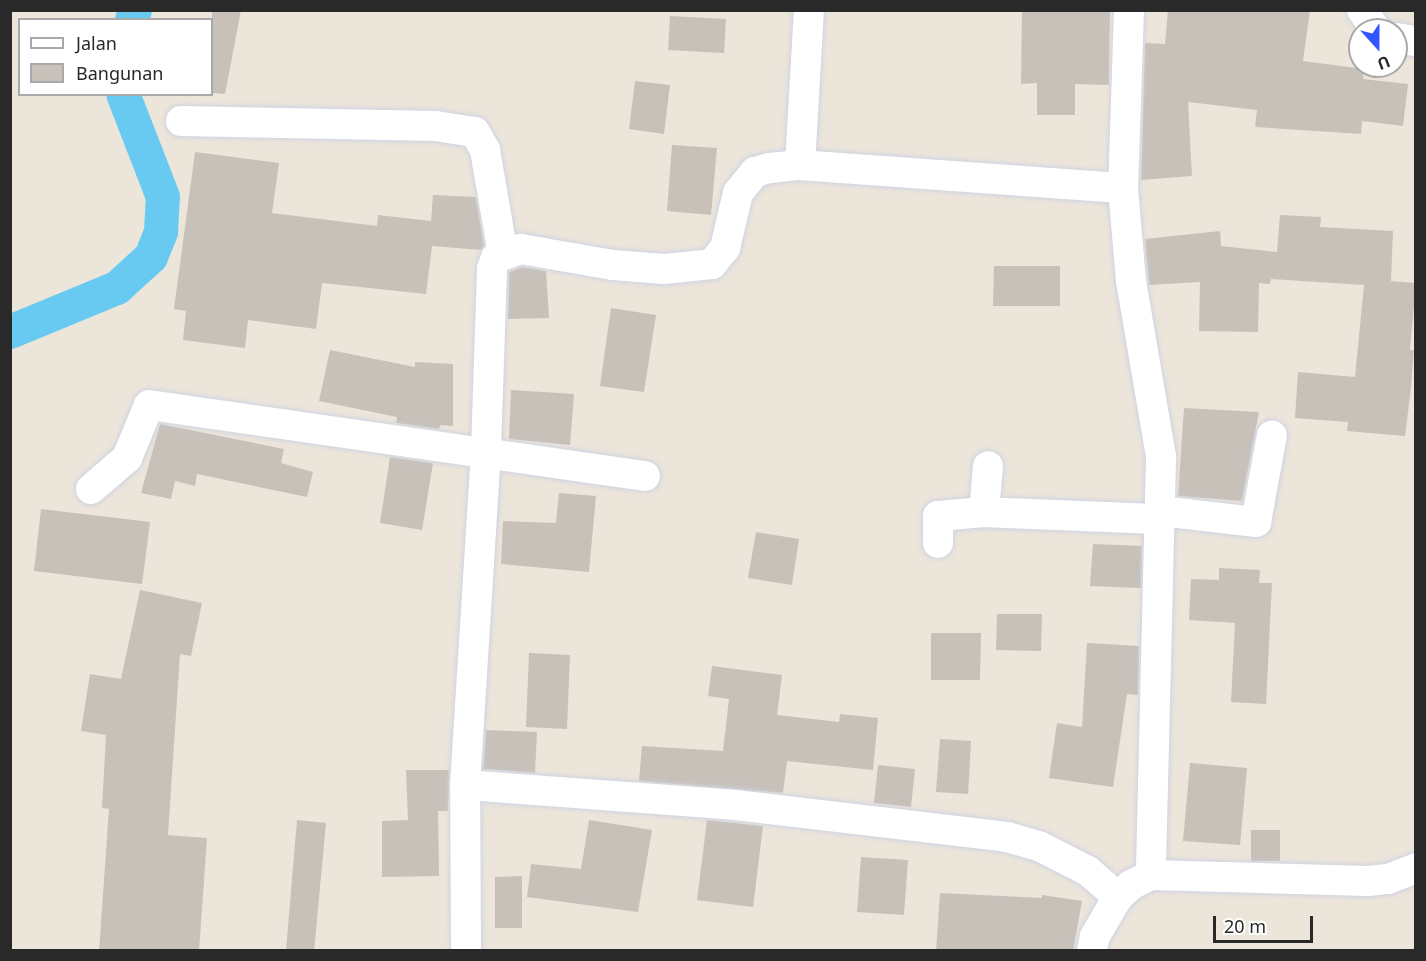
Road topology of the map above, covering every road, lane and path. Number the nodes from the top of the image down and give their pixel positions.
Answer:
1 (809, 10) edge
2 (1129, 10) edge
3 (181, 121) dead end
4 (800, 165) junction
5 (1123, 188) junction
6 (503, 254) junction
7 (1272, 435) dead end
8 (486, 451) junction
9 (988, 466) dead end
10 (645, 476) dead end
11 (91, 489) dead end
12 (984, 512) junction
13 (1160, 515) junction
14 (938, 543) dead end
15 (465, 785) junction
16 (1416, 868) edge
17 (1151, 875) junction
18 (1118, 897) junction
19 (466, 951) edge
20 (1092, 951) edge

1 - 4 street
2 - 5 street
3 - 6 street
4 - 5 street
4 - 6 street
5 - 13 street
6 - 8 street
7 - 13 street
8 - 10 street
8 - 11 street
8 - 15 street
9 - 12 street
12 - 13 street
12 - 14 street
13 - 17 street
15 - 18 street
15 - 19 street
16 - 17 street
17 - 18 street
18 - 20 street

